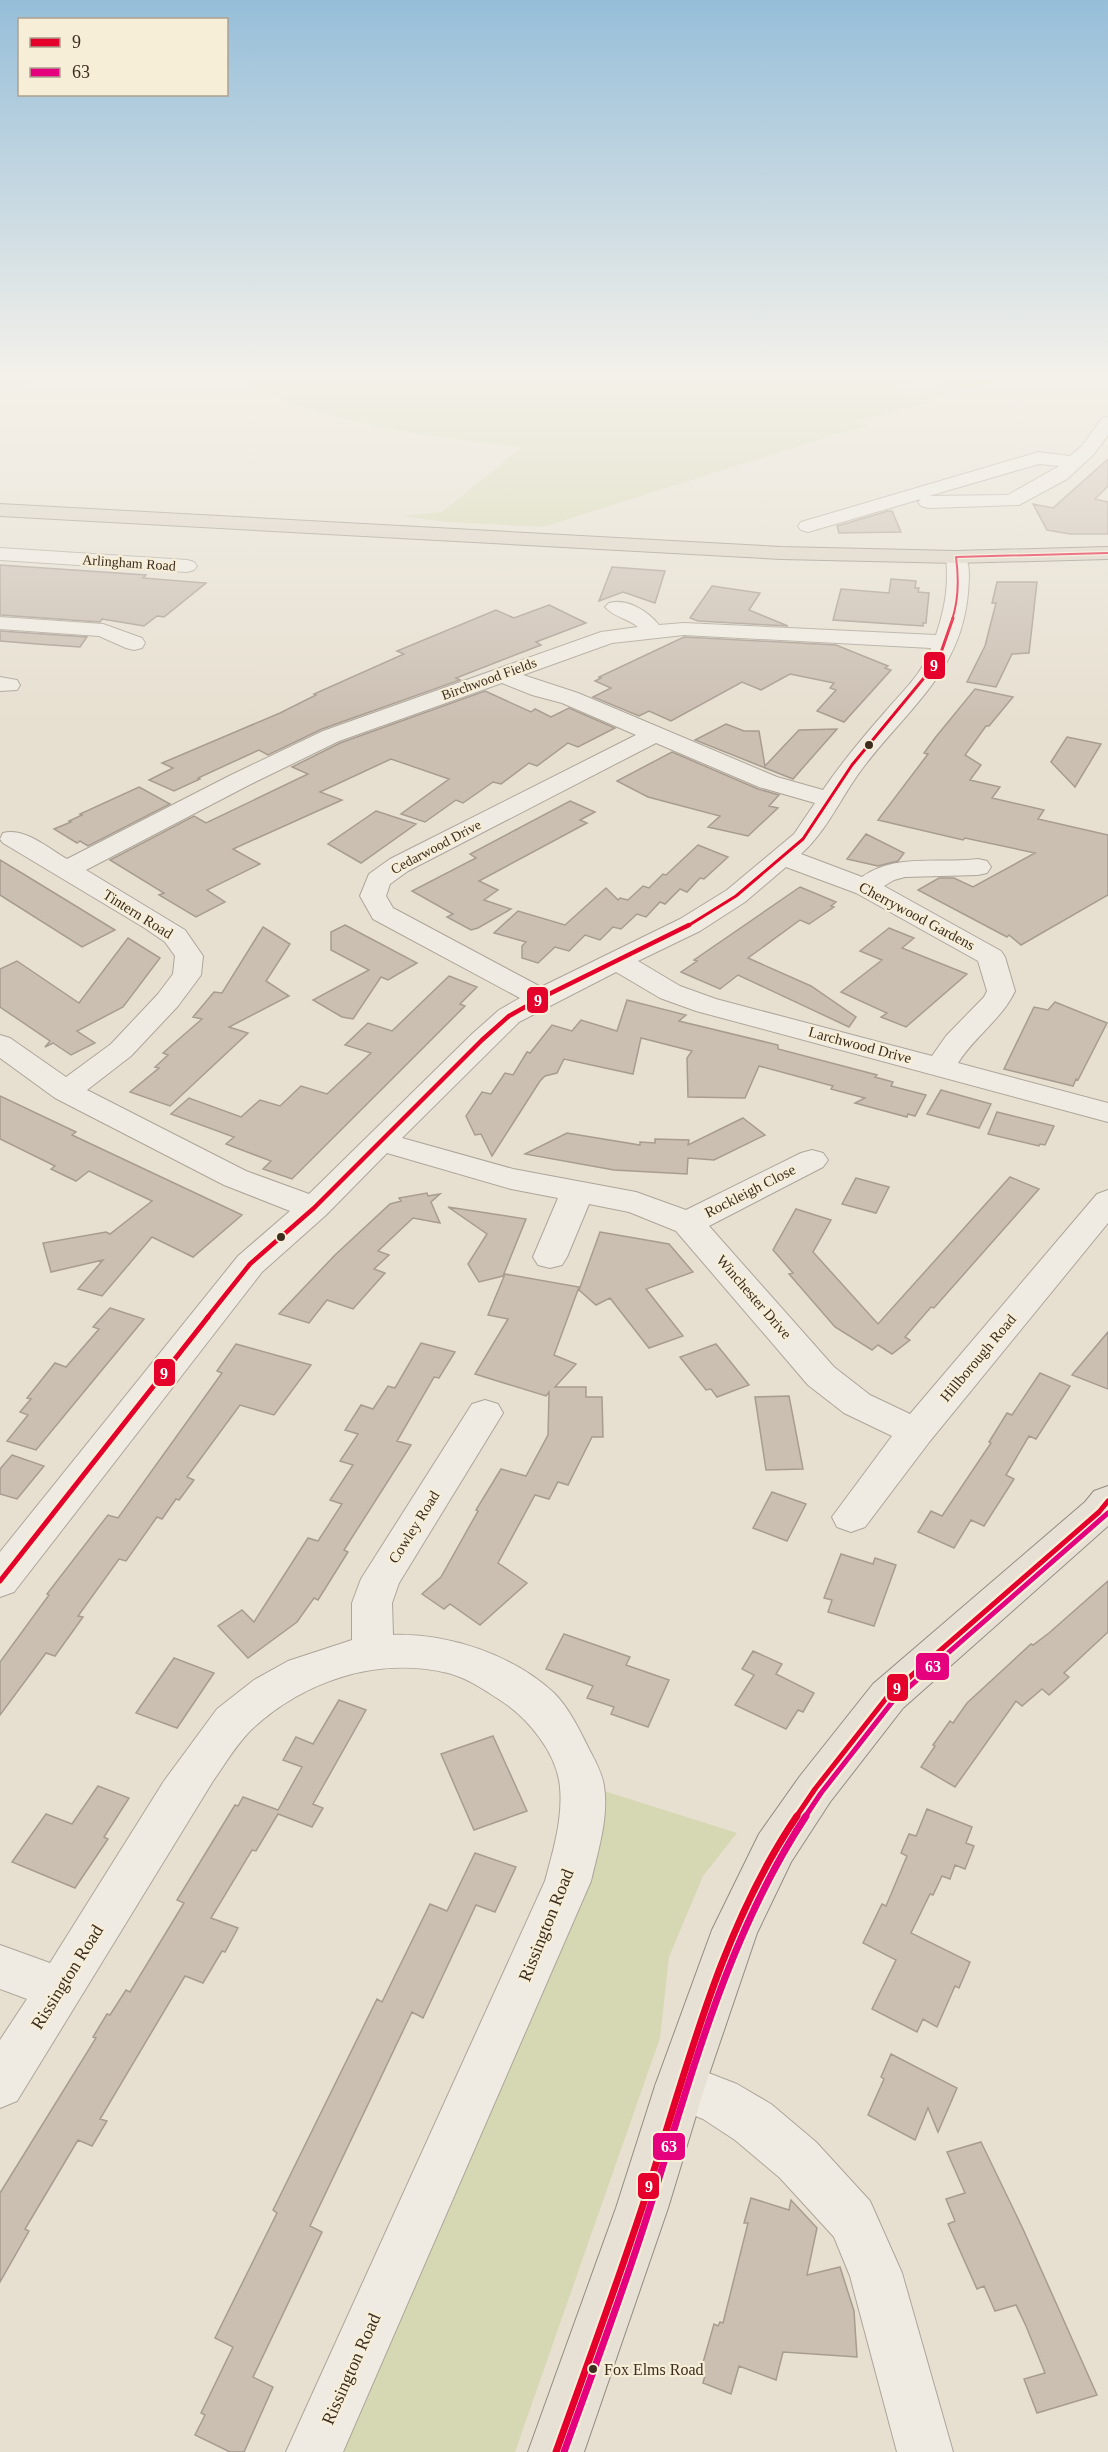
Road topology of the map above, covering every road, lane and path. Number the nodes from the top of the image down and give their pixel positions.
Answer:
1 (923, 492) edge
2 (1028, 492) edge
3 (898, 500) junction
4 (0, 510) edge
5 (808, 526) dead end
6 (1108, 553) edge
7 (0, 554) edge
8 (956, 557) junction
9 (187, 566) dead end
10 (611, 606) dead end
11 (0, 623) edge
12 (652, 630) junction
13 (946, 642) junction
14 (134, 643) dead end
15 (502, 675) junction
16 (656, 734) junction
17 (829, 799) junction
18 (12, 838) dead end
19 (784, 857) junction
20 (971, 868) dead end
21 (66, 870) junction
22 (865, 887) junction
23 (618, 961) junction
24 (553, 993) junction
25 (0, 1044) edge
26 (941, 1066) junction
27 (66, 1091) junction
28 (1108, 1113) edge
29 (382, 1142) junction
30 (812, 1160) dead end
31 (577, 1192) junction
32 (1108, 1201) edge
33 (314, 1208) junction
34 (688, 1223) junction
35 (550, 1257) dead end
36 (485, 1413) dead end
37 (917, 1431) junction
38 (1108, 1501) edge
39 (851, 1517) dead end
40 (0, 1581) edge
41 (373, 1651) junction
42 (0, 1967) edge
43 (61, 1989) junction
44 (0, 2084) edge
45 (680, 2086) junction
46 (314, 2452) edge
47 (556, 2452) edge
48 (925, 2452) edge

1 - 3 street
2 - 3 street
3 - 5 street
4 - 8 highway
6 - 8 highway
7 - 9 street, Arlingham Road
8 - 13 street
10 - 12 street
11 - 14 street
12 - 13 street, Birchwood Fields
12 - 15 street, Birchwood Fields
13 - 17 street
15 - 16 street
15 - 21 street, Birchwood Fields
16 - 17 street
16 - 24 street, Cedarwood Drive
17 - 19 street
18 - 21 street, Tintern Road
19 - 22 street, Cherrywood Gardens
19 - 23 street
20 - 22 street
21 - 27 street, Tintern Road
22 - 26 street, Cherrywood Gardens
23 - 24 street
23 - 26 street, Larchwood Drive
24 - 29 street
25 - 27 street
26 - 28 street, Larchwood Drive
27 - 33 street
29 - 31 street, Winchester Drive
29 - 33 street
30 - 34 street, Rockleigh Close
31 - 34 street, Winchester Drive
31 - 35 street
32 - 37 street, Hillborough Road
33 - 40 street
34 - 37 street, Winchester Drive
36 - 41 street, Cowley Road
37 - 39 street, Hillborough Road
38 - 45 main road
41 - 43 street, Rissington Road
41 - 46 street, Rissington Road
42 - 43 street
43 - 44 street, Rissington Road
45 - 47 main road
45 - 48 street

